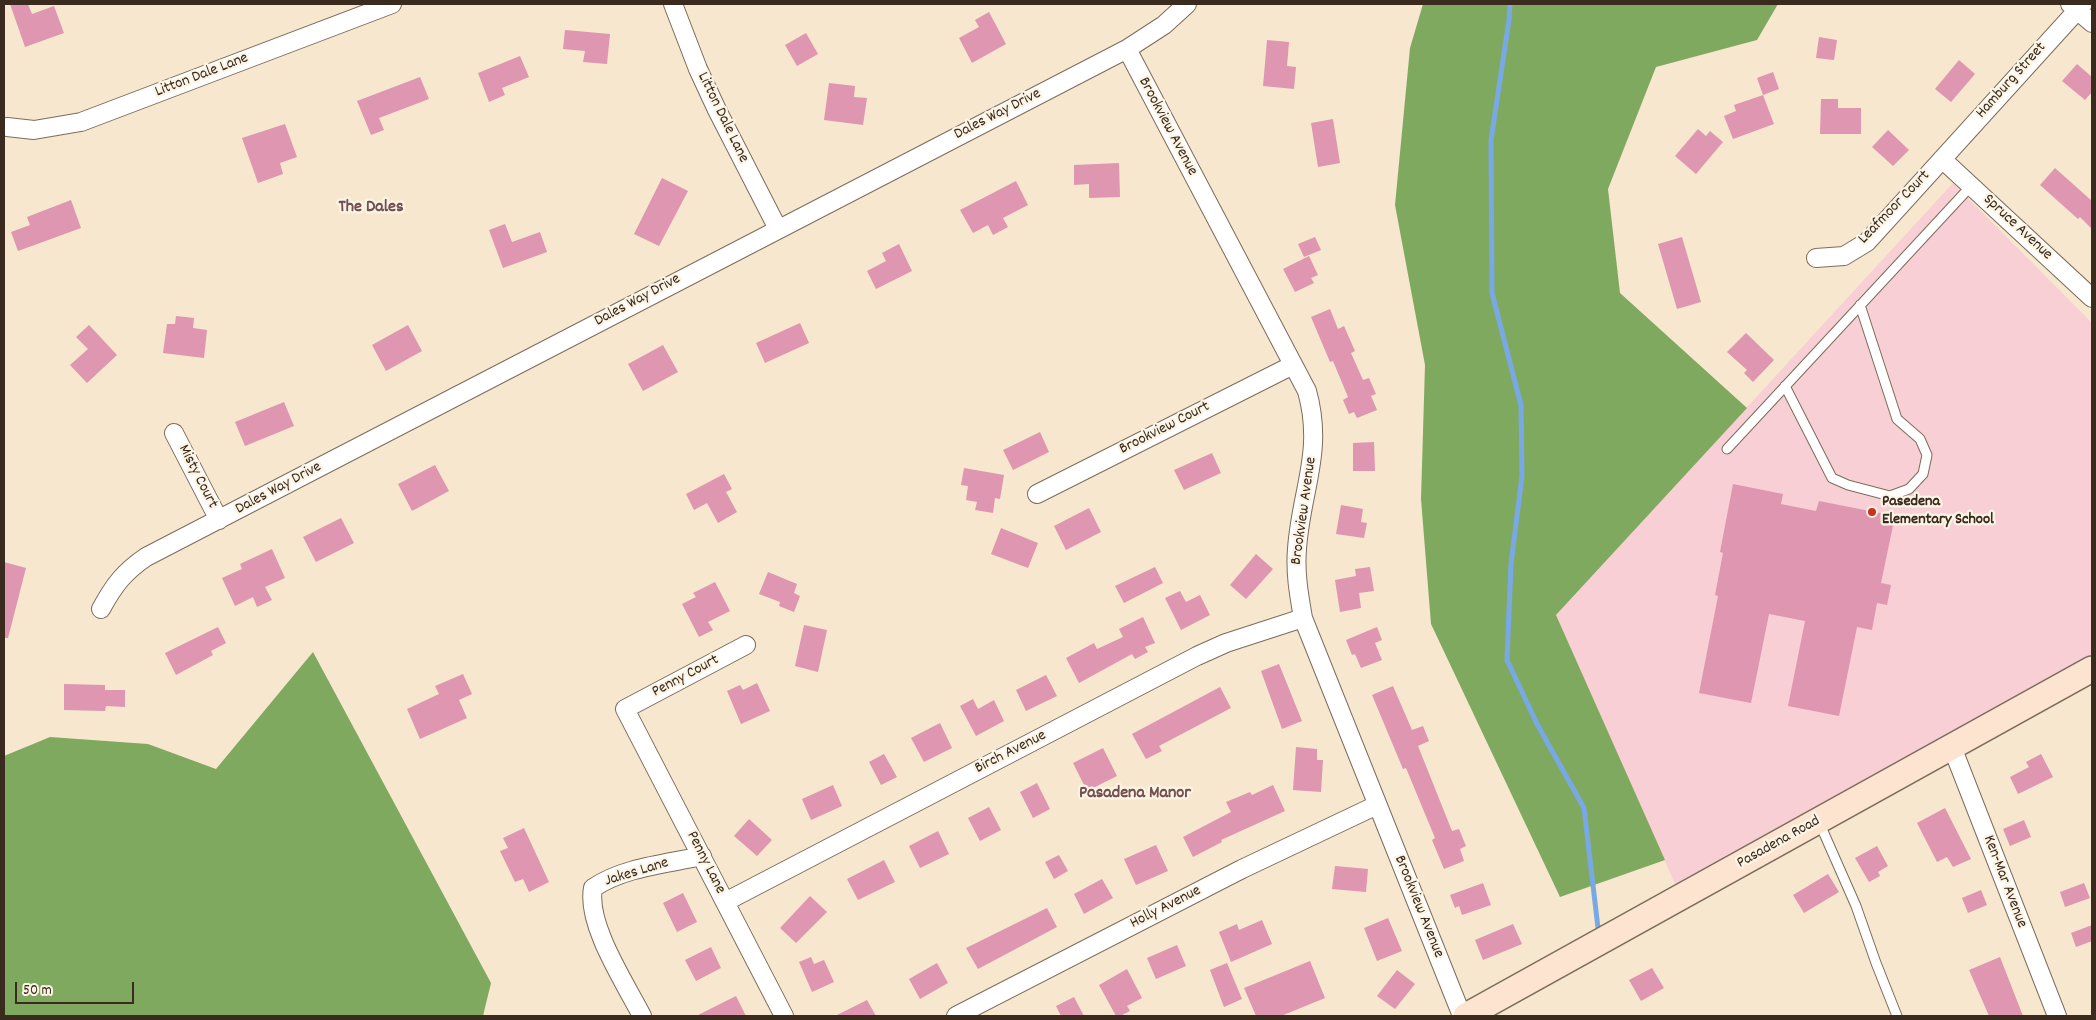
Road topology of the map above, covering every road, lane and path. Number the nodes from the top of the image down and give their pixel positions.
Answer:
1 (392, 4) edge
2 (673, 4) edge
3 (1187, 4) edge
4 (2077, 6) edge
5 (2092, 23) edge
6 (1126, 49) junction
7 (6, 128) edge
8 (1942, 159) junction
9 (1971, 186) junction
10 (778, 229) junction
11 (1816, 258) dead end
12 (2092, 298) edge
13 (1860, 305) junction
14 (1293, 365) junction
15 (1785, 386) junction
16 (174, 433) dead end
17 (1727, 449) dead end
18 (1038, 494) dead end
19 (219, 520) junction
20 (100, 609) dead end
21 (1303, 618) junction
22 (746, 645) dead end
23 (2092, 670) edge
24 (625, 710) joint
25 (1952, 747) junction
26 (1378, 805) junction
27 (1818, 821) junction
28 (702, 856) junction
29 (725, 902) junction
30 (642, 1016) edge
31 (784, 1016) edge
32 (956, 1016) edge
33 (1464, 1016) edge
34 (1897, 1016) edge
35 (2057, 1016) edge

1 - 7 street, Litton Dale Lane
2 - 10 street, Litton Dale Lane
3 - 6 street, Dales Way Drive
4 - 5 street
4 - 8 street, Hamburg Street
6 - 10 street, Dales Way Drive
6 - 14 street, Brookview Avenue
8 - 9 street, Spruce Avenue
8 - 11 street, Leafmoor Court
9 - 12 street, Spruce Avenue
9 - 13 lane
10 - 19 street, Dales Way Drive
13 - 15 lane
13 - 15 lane
14 - 18 street, Brookview Court
14 - 21 street, Brookview Avenue
15 - 17 lane
16 - 19 street, Misty Court
19 - 20 street, Dales Way Drive
21 - 26 street, Brookview Avenue
21 - 29 street, Birch Avenue
22 - 24 street, Penny Court
23 - 25 main road, Pasadena Road
24 - 28 street, Penny Lane
25 - 27 main road, Pasadena Road
25 - 35 street, Ken-Mar Avenue
26 - 32 street, Holly Avenue
26 - 33 street, Brookview Avenue
27 - 33 main road, Pasadena Road
27 - 34 lane
28 - 29 street, Penny Lane
28 - 30 street, Jakes Lane
29 - 31 street, Penny Lane

